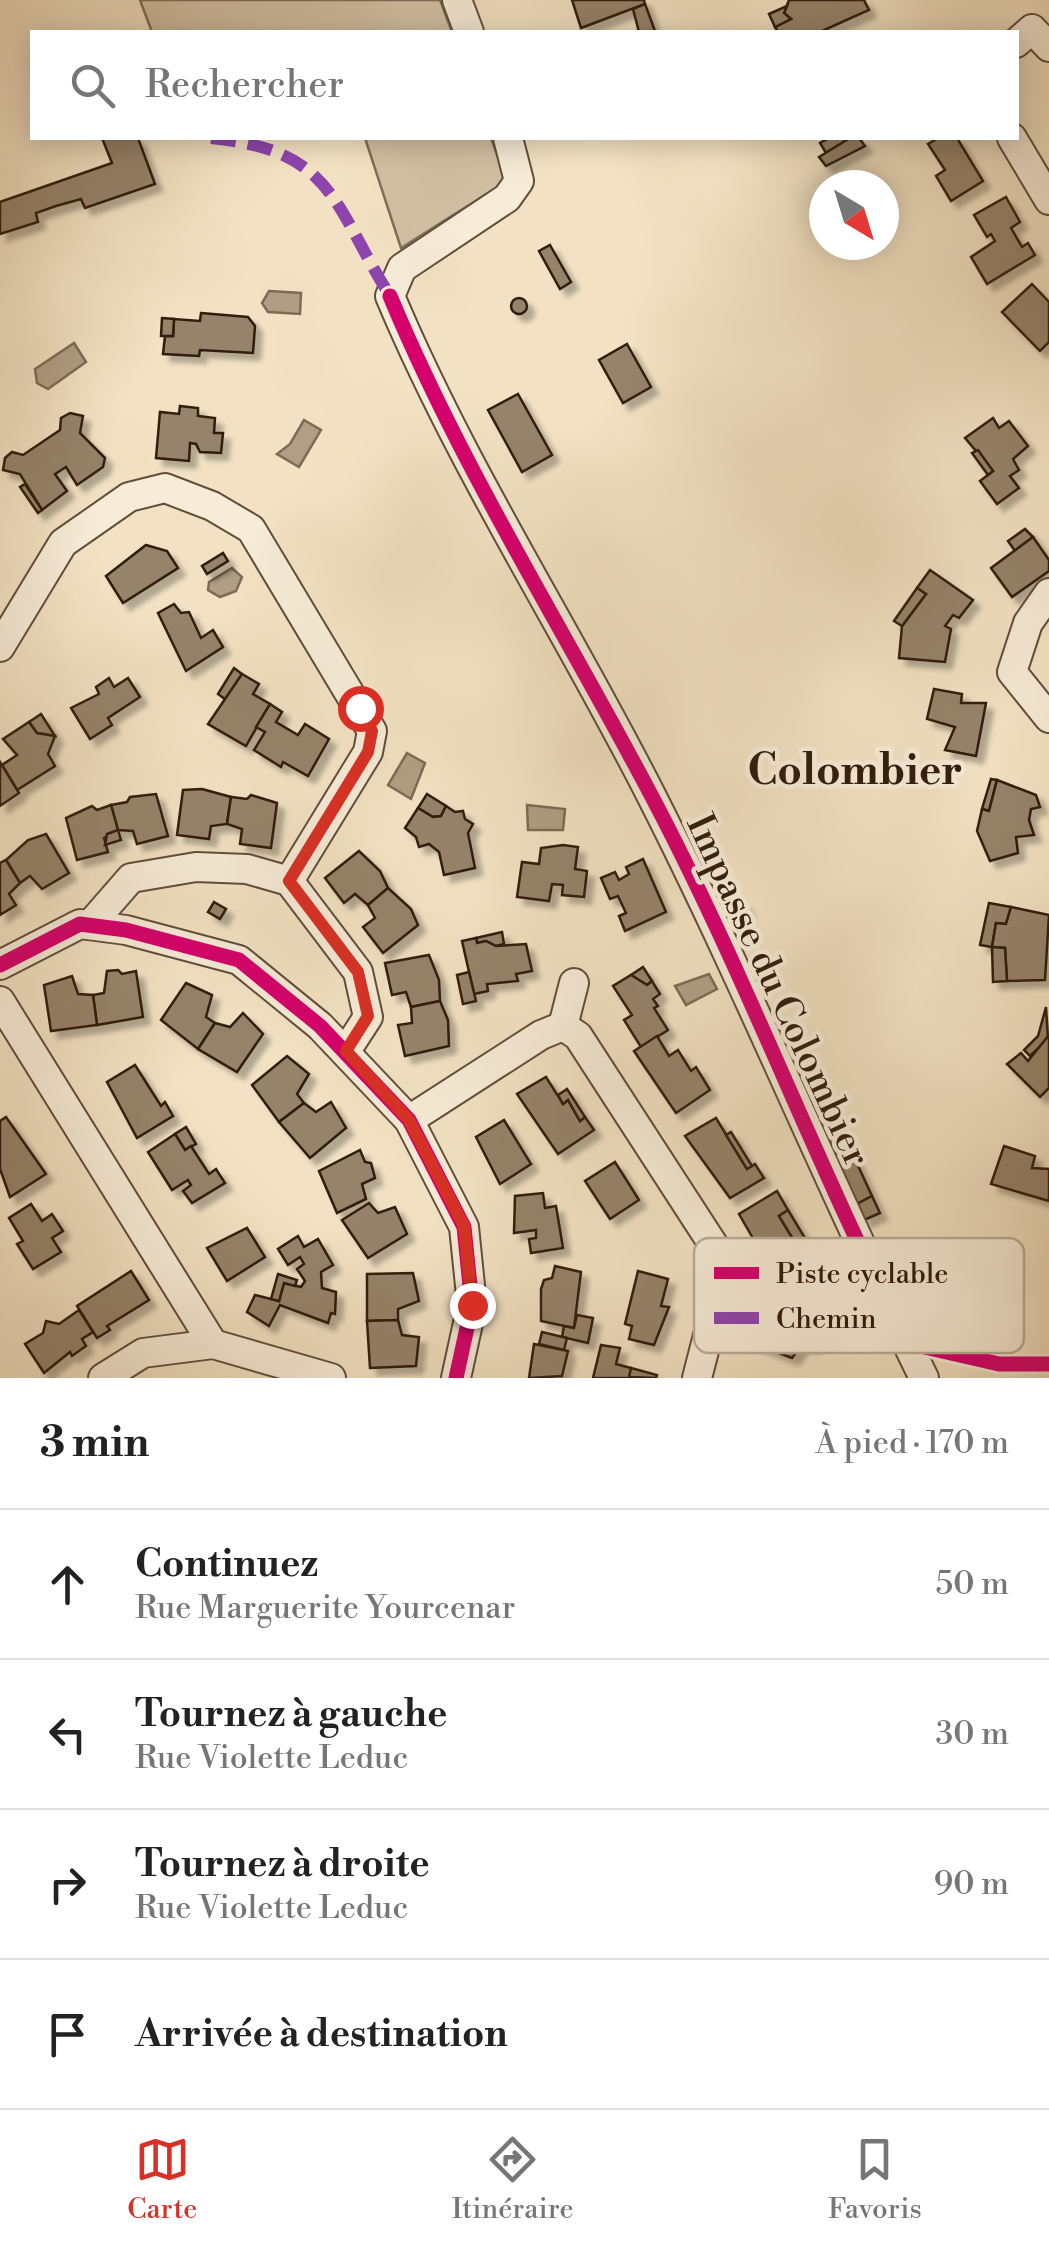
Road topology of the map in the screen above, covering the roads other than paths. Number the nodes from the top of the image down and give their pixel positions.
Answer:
1 (457, 0) edge
2 (468, 30) edge
3 (1019, 40) edge
4 (1049, 47) edge
5 (509, 140) edge
6 (1013, 140) edge
7 (1049, 200) edge
8 (1049, 593) edge
9 (0, 647) edge
10 (1049, 718) edge
11 (289, 881) junction
12 (90, 925) junction
13 (0, 965) edge
14 (574, 983) dead end
15 (0, 1001) edge
16 (563, 1026) junction
17 (346, 1051) junction
18 (409, 1120) junction
19 (709, 1238) edge
20 (859, 1238) edge
21 (213, 1344) junction
22 (703, 1353) edge
23 (912, 1353) edge
24 (103, 1378) edge
25 (331, 1378) edge
26 (456, 1378) edge
27 (697, 1378) edge
28 (924, 1378) edge

1 - 2 street
3 - 4 street
5 - 20 street, Impasse du Colombier
6 - 7 street
8 - 10 street
9 - 11 street
11 - 12 street
11 - 17 street
12 - 13 street
12 - 17 street
14 - 16 street
15 - 21 street
16 - 18 street
16 - 19 street
17 - 18 street
18 - 26 street
21 - 24 street
21 - 25 street
22 - 27 street
23 - 28 street, Impasse du Colombier

